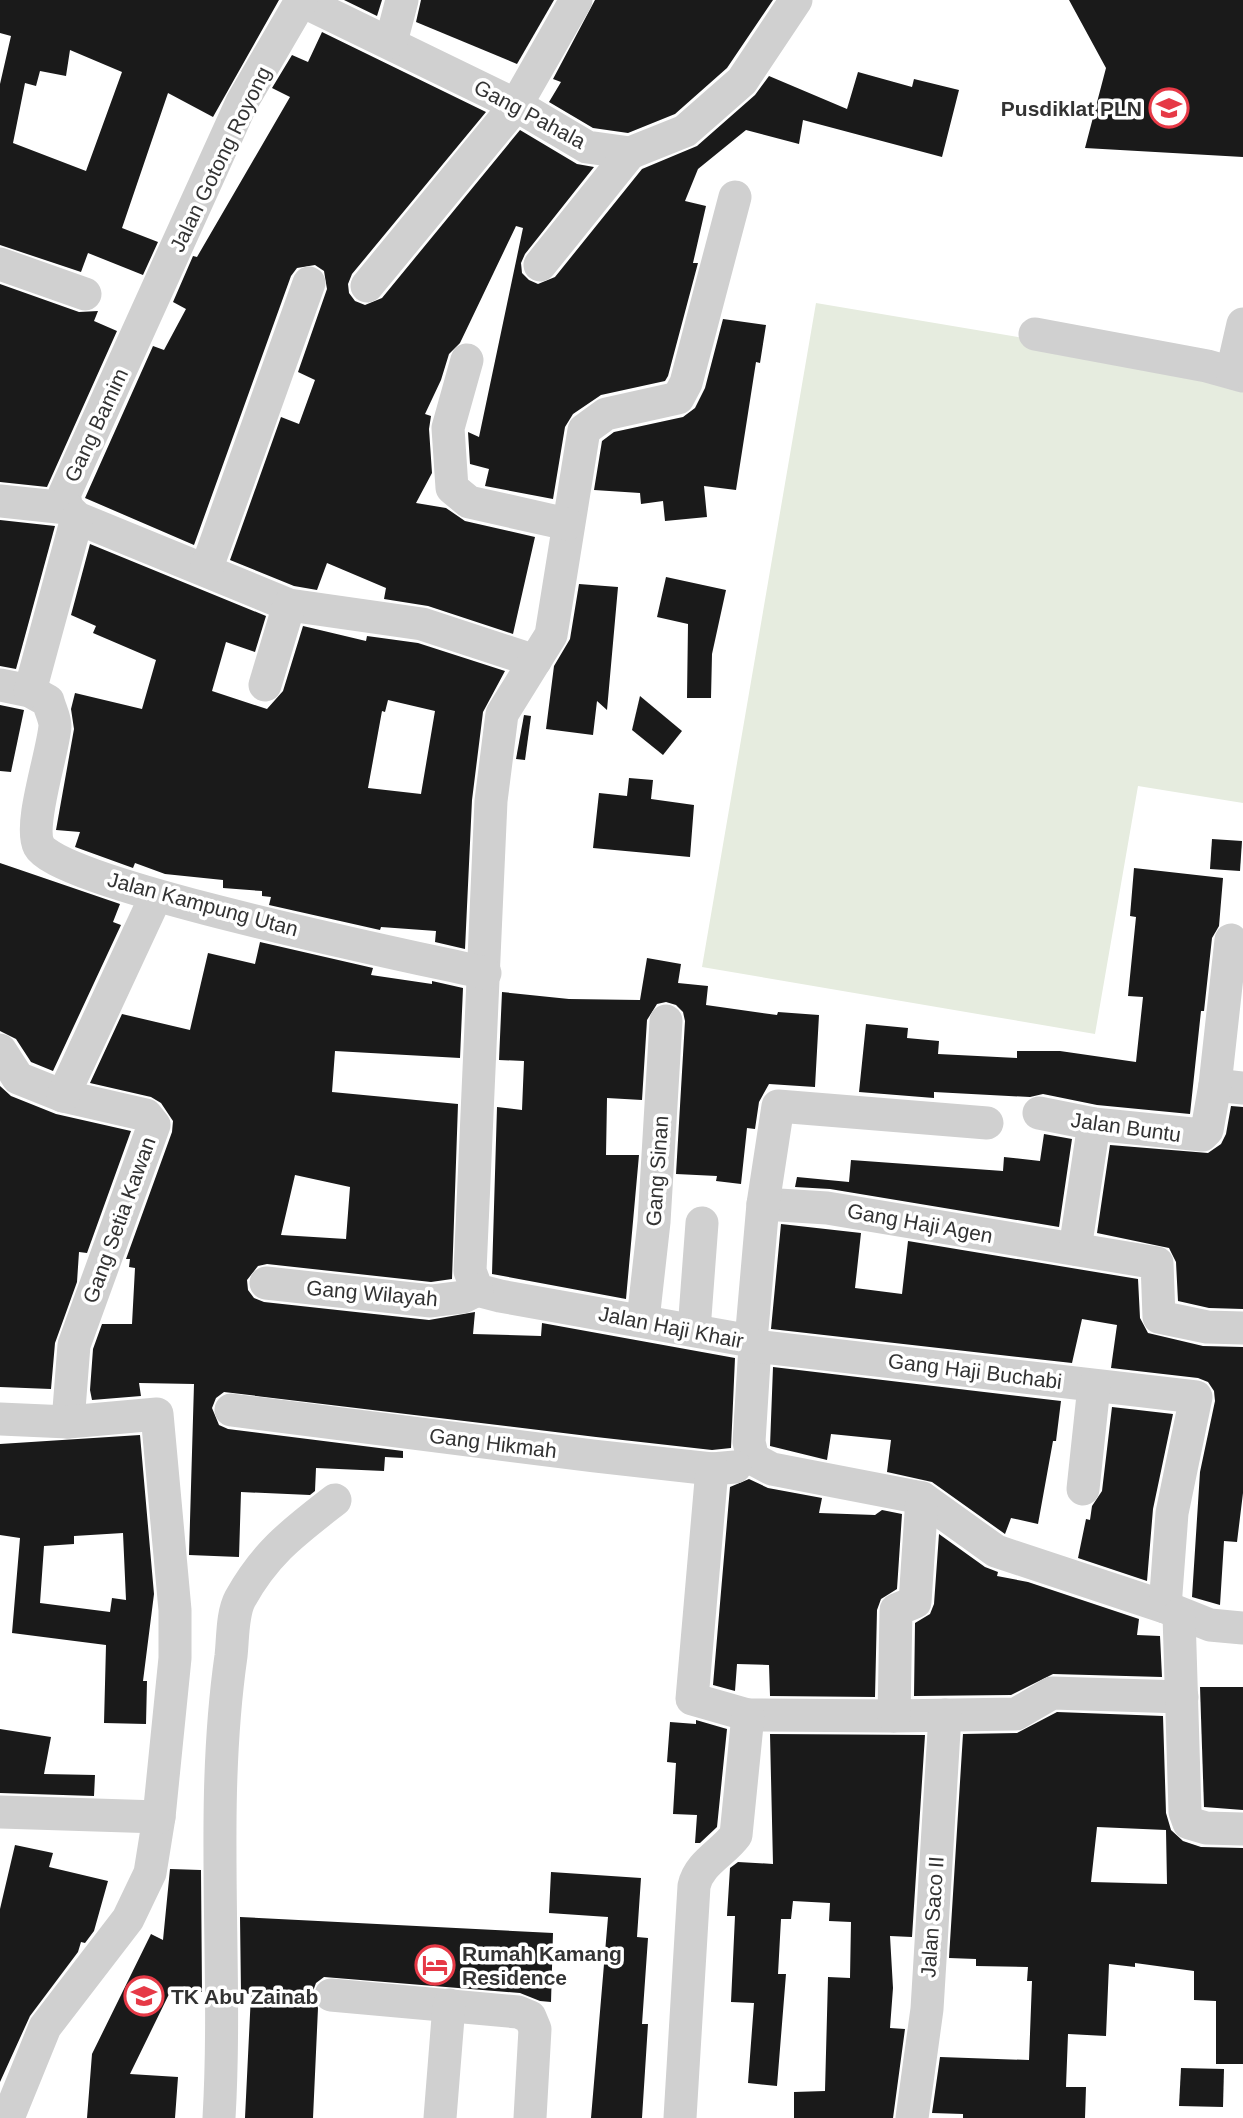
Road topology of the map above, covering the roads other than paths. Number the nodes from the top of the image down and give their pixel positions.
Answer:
1 (301, 0) edge
2 (402, 0) edge
3 (576, 0) edge
4 (796, 0) edge
5 (391, 42) junction
6 (516, 105) junction
7 (630, 153) junction
8 (735, 197) dead end
9 (0, 264) edge
10 (540, 265) dead end
11 (309, 283) dead end
12 (367, 286) dead end
13 (85, 294) dead end
14 (144, 320) joint
15 (1243, 324) edge
16 (1035, 334) dead end
17 (467, 360) dead end
18 (1237, 374) edge
19 (0, 501) edge
20 (72, 513) junction
21 (567, 524) junction
22 (206, 570) junction
23 (289, 605) junction
24 (534, 661) junction
25 (265, 685) dead end
26 (15, 688) edge
27 (156, 896) junction
28 (1231, 940) dead end
29 (485, 973) junction
30 (666, 1021) dead end
31 (0, 1050) edge
32 (1229, 1087) edge
33 (63, 1096) junction
34 (1039, 1112) dead end
35 (987, 1123) dead end
36 (1094, 1124) junction
37 (764, 1205) junction
38 (702, 1223) dead end
39 (1076, 1249) junction
40 (266, 1283) dead end
41 (477, 1290) junction
42 (643, 1320) junction
43 (1243, 1328) edge
44 (694, 1330) junction
45 (753, 1344) junction
46 (1094, 1386) junction
47 (231, 1410) dead end
48 (0, 1419) edge
49 (68, 1422) junction
50 (753, 1459) junction
51 (712, 1469) junction
52 (1083, 1489) dead end
53 (922, 1498) junction
54 (335, 1500) dead end
55 (1172, 1611) junction
56 (1243, 1629) edge
57 (1182, 1697) junction
58 (748, 1715) junction
59 (945, 1715) junction
60 (894, 1716) junction
61 (0, 1812) edge
62 (159, 1817) junction
63 (1243, 1829) edge
64 (331, 1995) dead end
65 (449, 2005) junction
66 (8, 2118) edge
67 (219, 2118) edge
68 (440, 2118) edge
69 (530, 2118) edge
70 (680, 2118) edge
71 (912, 2118) edge

1 - 5 street, Gang Pahala
1 - 14 street, Jalan Gotong Royong
2 - 5 street
3 - 6 street
4 - 7 street, Gang Pahala
5 - 6 street, Gang Pahala
6 - 7 street, Gang Pahala
6 - 12 street
7 - 10 street
8 - 21 street
9 - 13 street
11 - 22 street
14 - 20 street, Gang Bamim
15 - 18 street
16 - 18 street
17 - 21 street
19 - 20 street
20 - 22 street
20 - 26 street, Gang Bamim
21 - 24 street
22 - 23 street
23 - 24 street
23 - 25 street
24 - 29 street
26 - 27 street, Jalan Kampung Utan
27 - 29 street, Jalan Kampung Utan
27 - 33 street
28 - 32 street
29 - 41 street
30 - 42 street, Gang Sinan
31 - 33 street
32 - 36 street, Jalan Buntu
33 - 49 street, Gang Setia Kawan
34 - 36 street, Jalan Buntu
35 - 37 street
36 - 39 street
37 - 39 street, Gang Haji Agen
37 - 45 street
38 - 44 street
39 - 43 street, Gang Haji Agen
40 - 41 street, Gang Wilayah
41 - 42 street, Jalan Haji Khair
42 - 44 street, Jalan Haji Khair
44 - 45 street, Jalan Haji Khair
45 - 46 street, Gang Haji Buchabi
45 - 50 street, Jalan Haji Khair
46 - 52 street
46 - 55 street, Gang Haji Buchabi
47 - 51 street, Gang Hikmah
48 - 49 street
49 - 62 street
50 - 51 street, Gang Hikmah
50 - 53 street
51 - 58 street
53 - 55 street
53 - 60 street
54 - 67 street
55 - 56 street
55 - 57 street
57 - 59 street
57 - 63 street
58 - 60 street
58 - 70 street
59 - 60 street
59 - 71 street, Jalan Saco II
61 - 62 street
62 - 66 street
64 - 65 street
65 - 68 street
65 - 69 street

